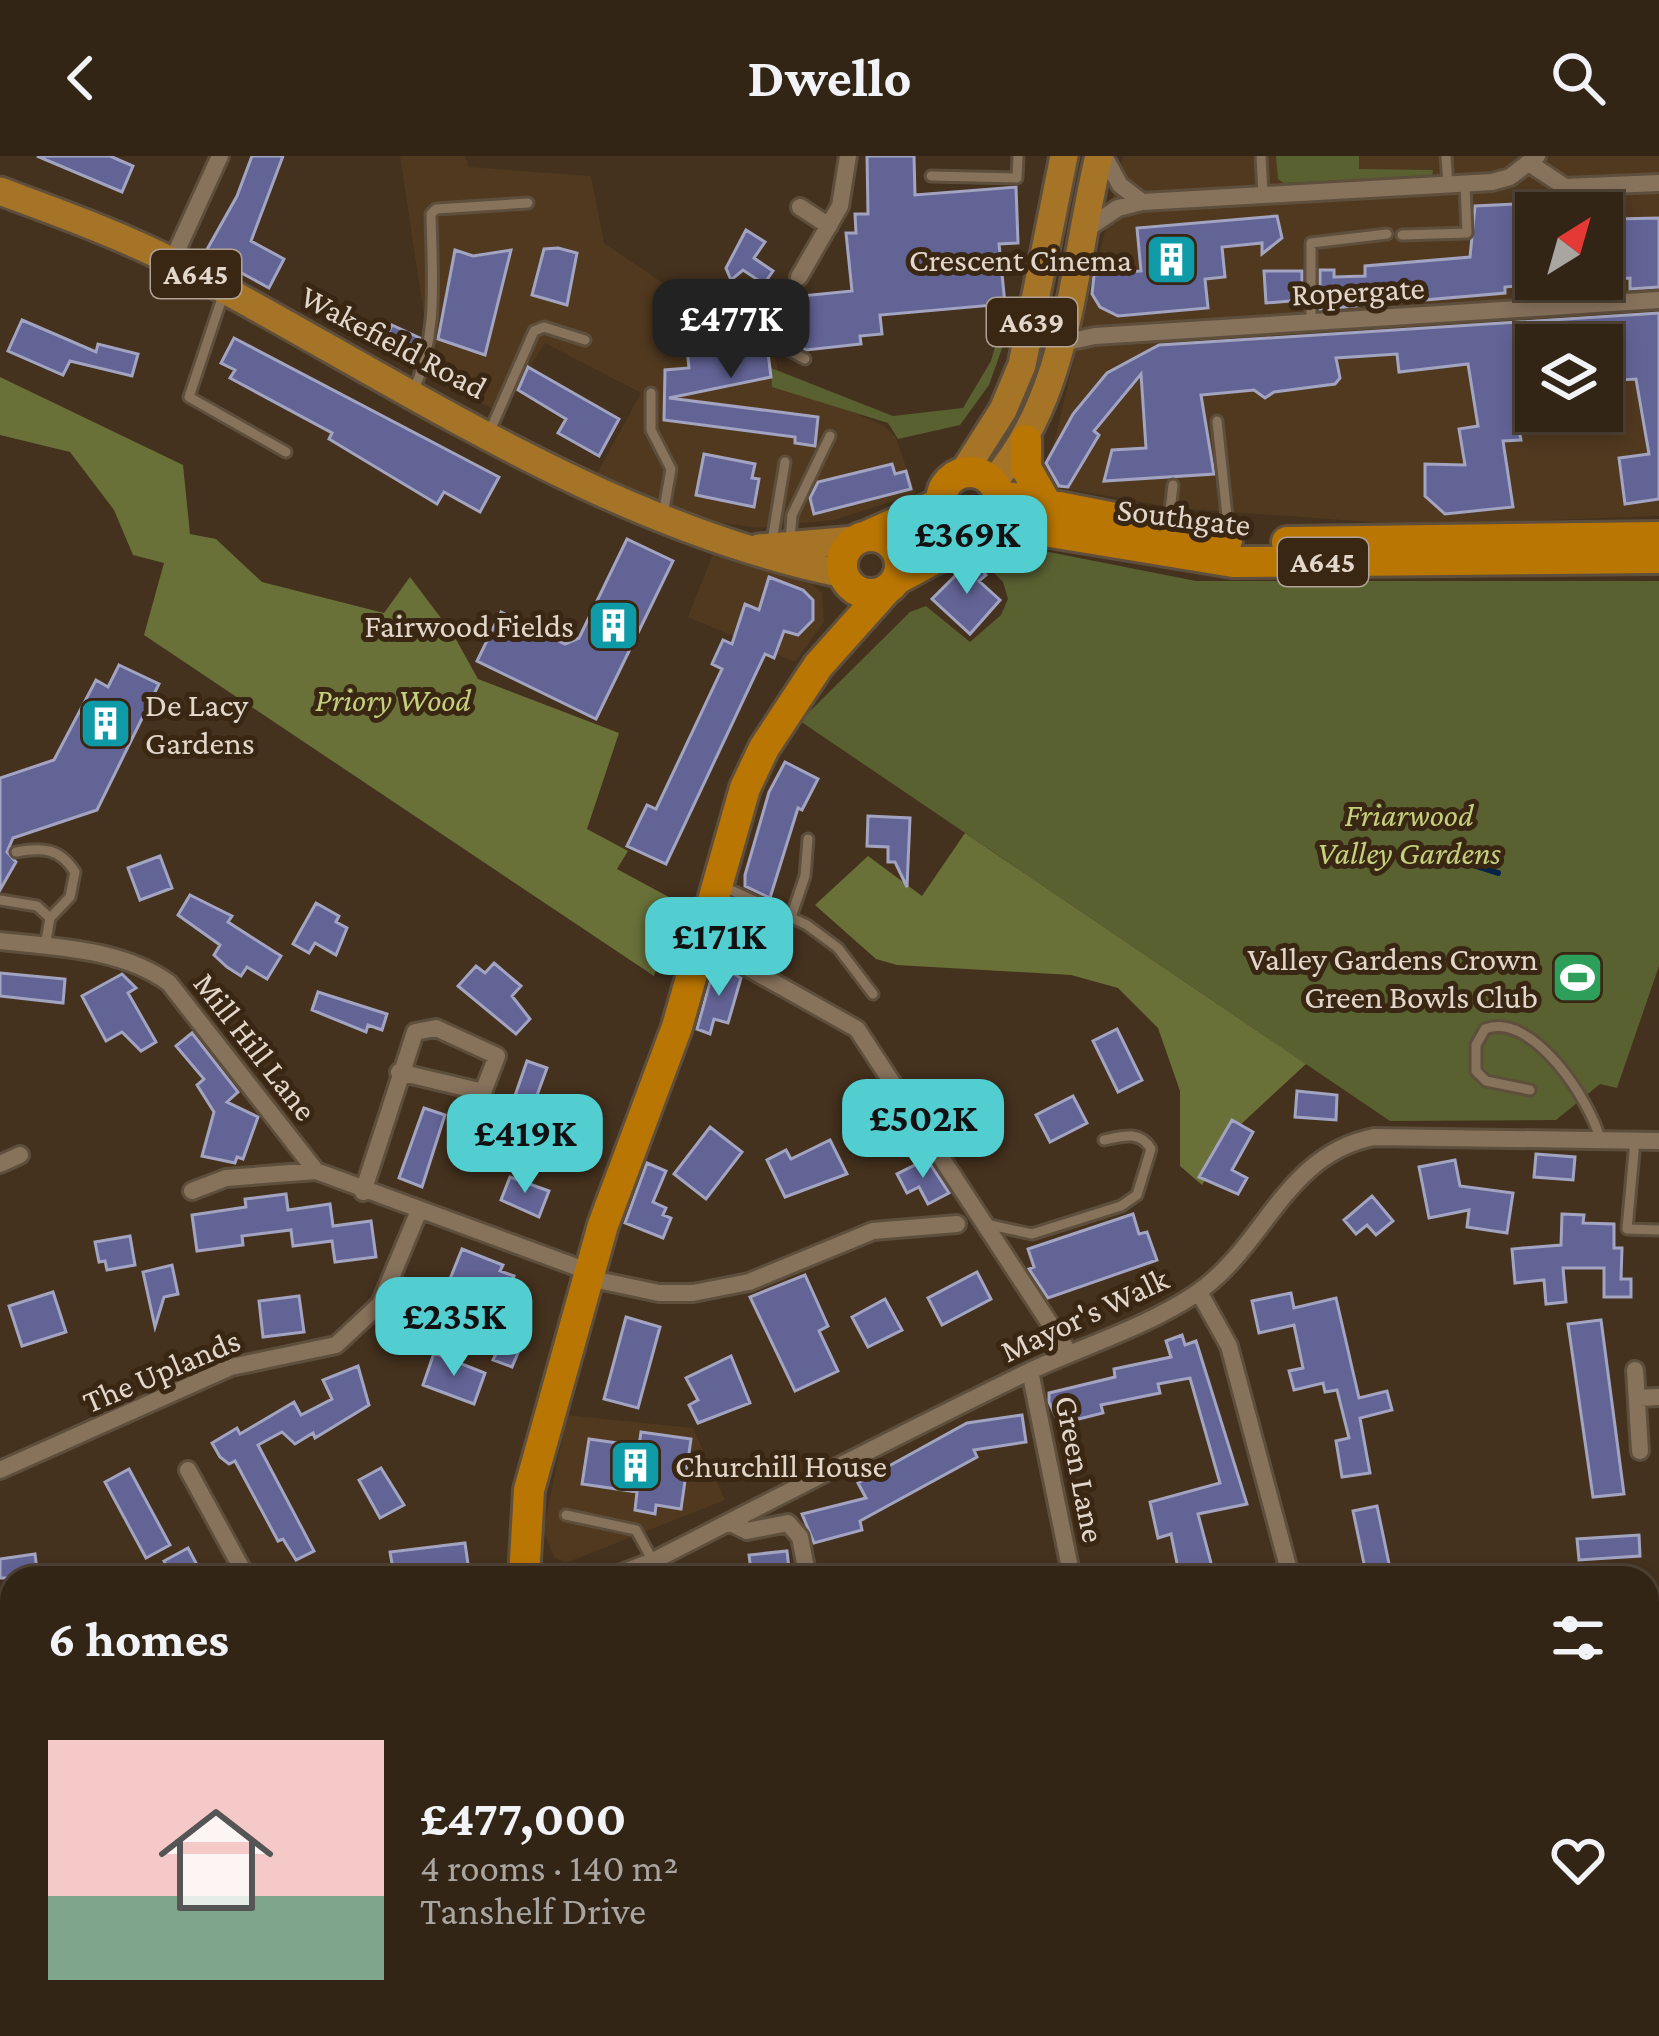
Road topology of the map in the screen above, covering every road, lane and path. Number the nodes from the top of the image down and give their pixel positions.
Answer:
1 (220, 156) edge
2 (848, 156) edge
3 (1018, 156) edge
4 (1064, 156) edge
5 (1102, 156) edge
6 (1261, 156) edge
7 (1446, 156) edge
8 (1533, 159) edge
9 (931, 176) dead end
10 (1659, 183) edge
11 (1456, 185) junction
12 (1593, 186) junction
13 (0, 191) edge
14 (1593, 192) edge
15 (1263, 194) junction
16 (1142, 202) junction
17 (528, 203) dead end
18 (800, 207) dead end
19 (829, 226) junction
20 (1080, 234) junction
21 (1387, 234) dead end
22 (1402, 235) dead end
23 (172, 261) junction
24 (799, 277) joint
25 (225, 290) junction
26 (1659, 300) edge
27 (1311, 323) junction
28 (586, 340) dead end
29 (1062, 343) junction
30 (805, 359) dead end
31 (413, 392) junction
32 (651, 393) dead end
33 (1217, 421) dead end
34 (489, 433) junction
35 (830, 436) dead end
36 (1026, 440) junction
37 (286, 452) dead end
38 (785, 461) dead end
39 (1173, 485) dead end
40 (981, 500) junction
41 (1047, 505) junction
42 (662, 520) junction
43 (1167, 532) junction
44 (1659, 537) edge
45 (862, 538) junction
46 (1229, 540) junction
47 (772, 547) junction
48 (1659, 558) edge
49 (846, 578) junction
50 (891, 585) junction
51 (818, 666) junction
52 (808, 839) dead end
53 (16, 852) dead end
54 (714, 882) junction
55 (0, 900) edge
56 (791, 917) junction
57 (50, 918) junction
58 (0, 941) edge
59 (702, 942) junction
60 (45, 946) junction
61 (873, 994) dead end
62 (399, 1072) junction
63 (1530, 1090) dead end
64 (1600, 1138) junction
65 (1104, 1140) dead end
66 (1635, 1140) junction
67 (1659, 1141) edge
68 (20, 1155) dead end
69 (0, 1164) edge
70 (316, 1171) junction
71 (192, 1191) dead end
72 (364, 1192) junction
73 (418, 1213) junction
74 (980, 1220) junction
75 (957, 1224) dead end
76 (1659, 1230) edge
77 (589, 1275) junction
78 (1199, 1292) junction
79 (1069, 1353) junction
80 (1636, 1370) dead end
81 (1030, 1371) junction
82 (1659, 1397) edge
83 (1637, 1398) junction
84 (1640, 1451) dead end
85 (0, 1469) edge
86 (188, 1470) dead end
87 (566, 1515) dead end
88 (729, 1522) junction
89 (653, 1561) junction
90 (240, 1566) edge
91 (530, 1566) edge
92 (640, 1566) edge
93 (806, 1566) edge
94 (1070, 1566) edge
95 (1288, 1566) edge

1 - 23 street
2 - 19 street
3 - 9 lane
4 - 40 main road, A639
5 - 16 street
5 - 20 main road, A639
6 - 15 lane
7 - 11 lane
8 - 11 street
8 - 12 street
10 - 12 street
11 - 15 street
11 - 22 lane
12 - 14 lane
13 - 23 main road, Wakefield Road / A645
15 - 16 street
16 - 20 street
17 - 31 lane
18 - 19 street
19 - 24 street
20 - 29 main road, A639
21 - 27 lane
23 - 25 main road, Wakefield Road / A645
24 - 30 lane
25 - 31 main road, Wakefield Road / A645
25 - 37 lane
26 - 27 street, Ropergate
27 - 29 street, Ropergate
28 - 34 lane
29 - 36 main road, A639
31 - 34 main road, Wakefield Road / A645
32 - 42 lane
33 - 46 lane
34 - 42 main road, Wakefield Road / A645
35 - 47 lane
36 - 40 main road, A639
36 - 41 highway
38 - 47 lane
39 - 43 lane
40 - 41 highway, Southgate / A645
40 - 45 highway
40 - 48 highway, Southgate / A645
40 - 50 highway, A639
41 - 43 highway, Southgate / A645
42 - 47 main road, Wakefield Road / A645
43 - 46 highway, Southgate / A645
44 - 46 highway, Southgate / A645
45 - 47 main road, Wakefield Road / A645
45 - 49 highway, A639
45 - 50 highway
47 - 49 main road, Wakefield Road / A645
49 - 50 highway
49 - 51 highway, A639
50 - 51 highway, A639
51 - 54 highway, A639
52 - 56 lane
53 - 57 lane
54 - 56 lane
54 - 59 highway, A639
55 - 57 lane
56 - 61 lane
57 - 60 lane
58 - 60 street, Mill Hill Lane
59 - 74 street
59 - 77 highway, A639
60 - 70 street, Mill Hill Lane
62 - 62 street
62 - 72 street
63 - 64 lane
64 - 66 street, Mayor's Walk
64 - 78 street, Mayor's Walk
65 - 74 lane
66 - 67 street, Mayor's Walk
66 - 76 lane
68 - 69 street
70 - 71 street, Mill Hill Lane
70 - 72 street, Mill Hill Lane
72 - 73 street, Mill Hill Lane
73 - 77 street, Mill Hill Lane
73 - 85 street, The Uplands
74 - 79 street
75 - 77 street, Mill Hill Lane
77 - 91 highway, A639
78 - 79 street, Mayor's Walk
78 - 95 street
79 - 81 street, Mayor's Walk
80 - 83 street
81 - 88 street, Mayor's Walk
81 - 94 street, Green Lane
82 - 83 street
83 - 84 street
86 - 90 street
87 - 89 lane
88 - 89 street, Mayor's Walk
88 - 93 street
89 - 92 street, Mayor's Walk

